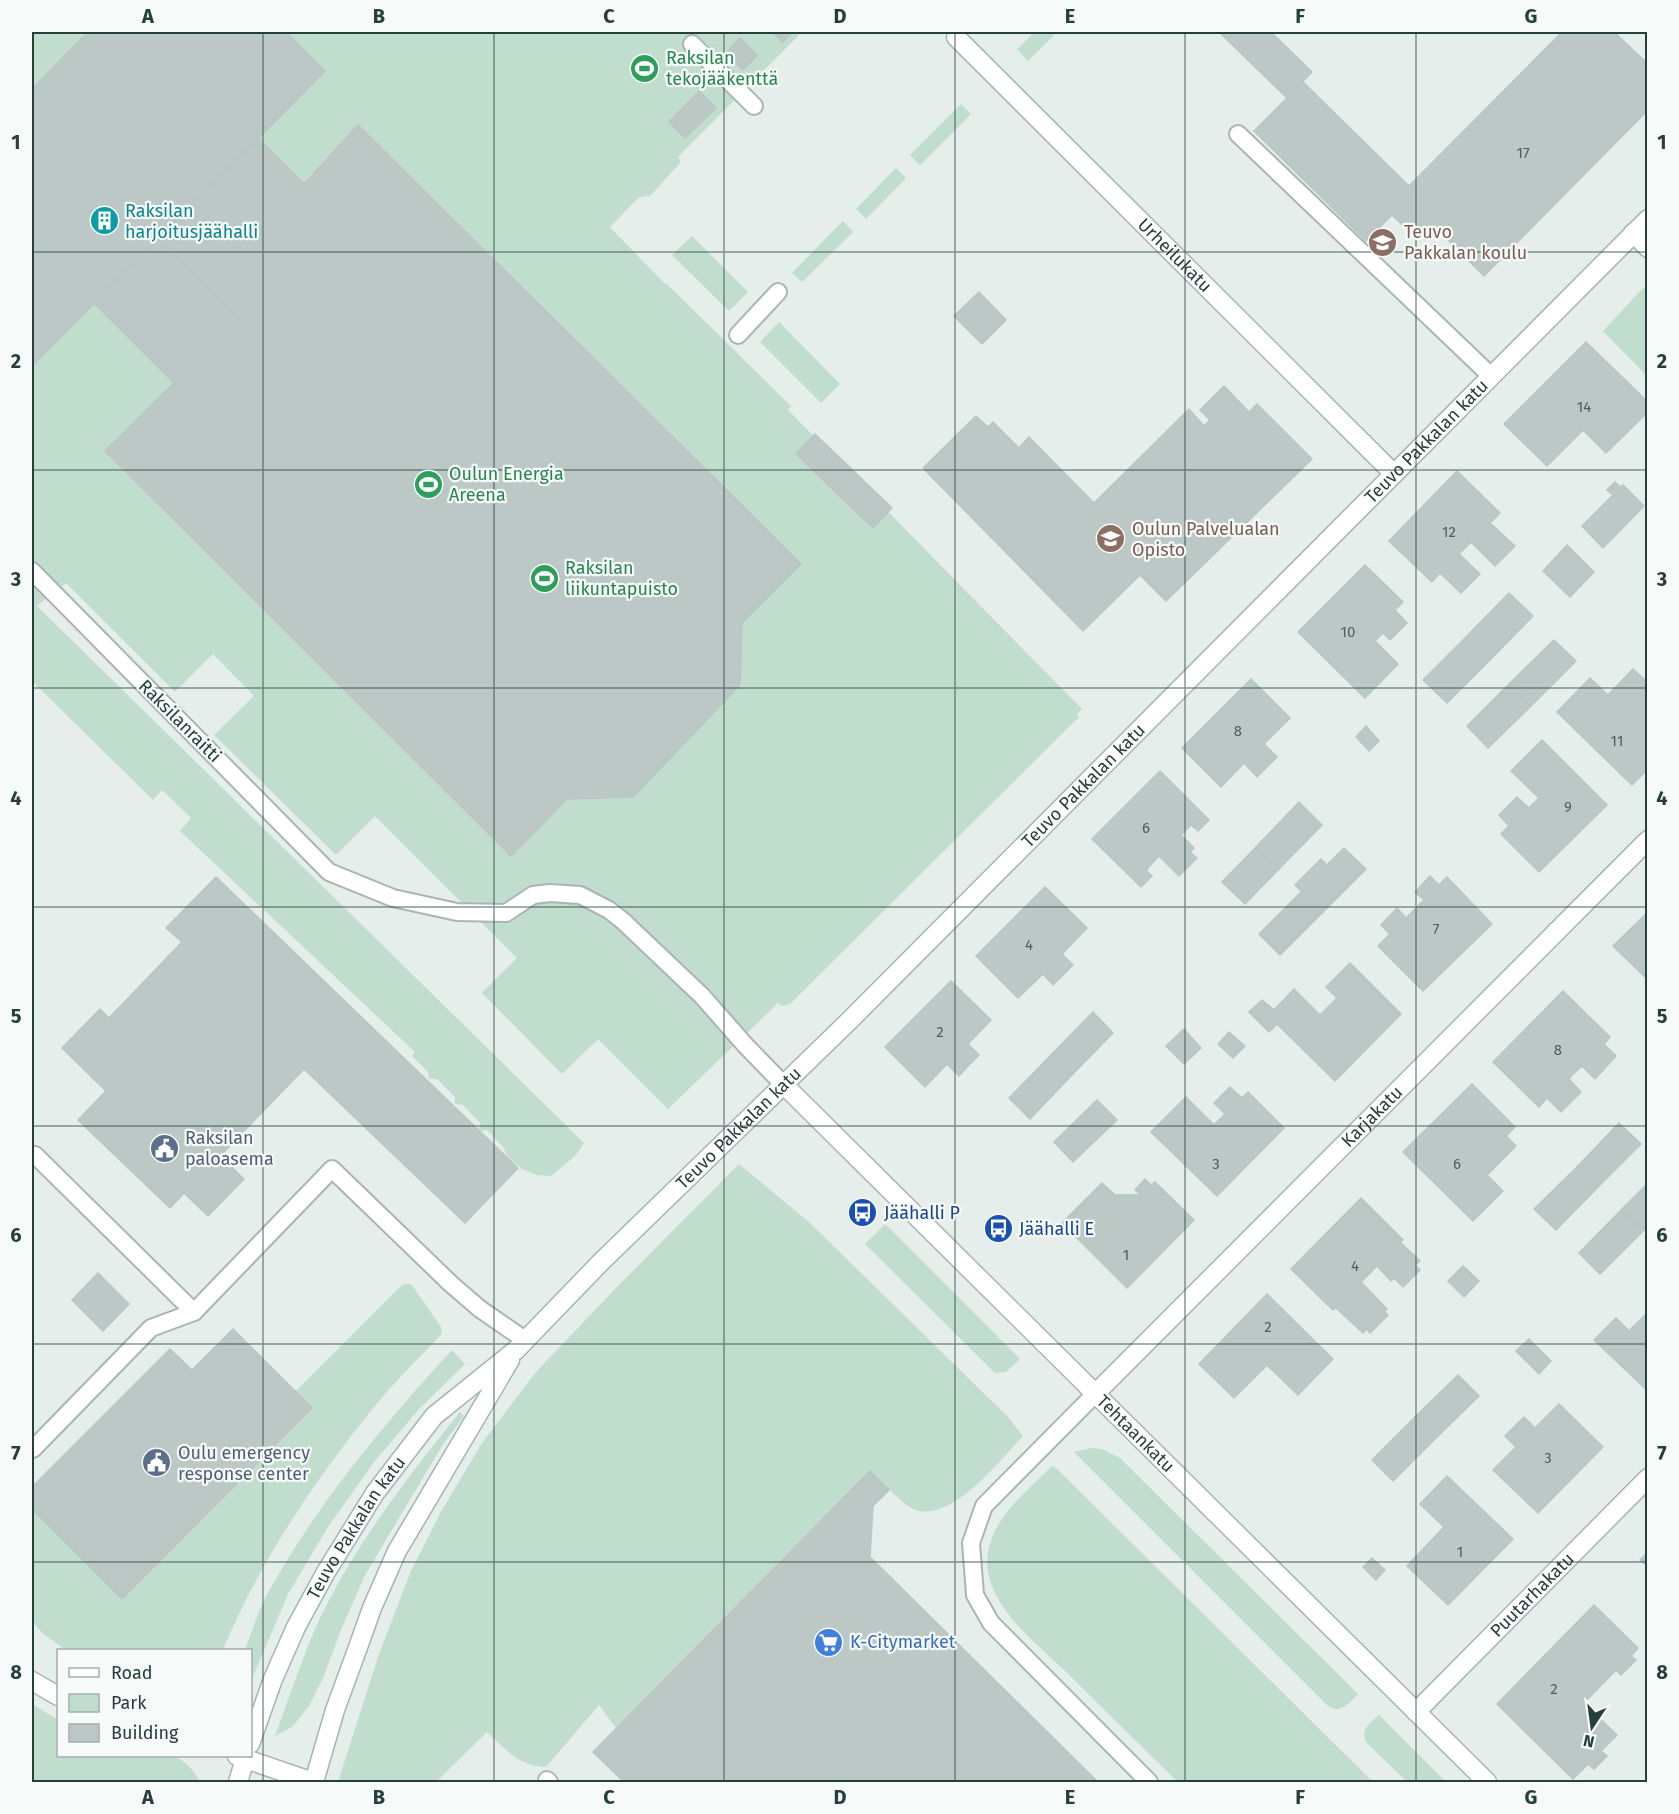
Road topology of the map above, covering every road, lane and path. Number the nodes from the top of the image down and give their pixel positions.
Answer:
1 (953, 34) edge
2 (692, 44) dead end
3 (754, 106) dead end
4 (1238, 134) dead end
5 (1647, 219) edge
6 (1633, 233) junction
7 (1647, 248) edge
8 (778, 292) dead end
9 (738, 335) dead end
10 (1491, 376) junction
11 (1394, 474) junction
12 (32, 571) edge
13 (1647, 840) edge
14 (784, 1085) junction
15 (35, 1155) dead end
16 (194, 1312) junction
17 (520, 1345) junction
18 (1095, 1394) junction
19 (33, 1449) edge
20 (1647, 1478) edge
21 (32, 1681) edge
22 (57, 1695) edge
23 (1416, 1712) junction
24 (252, 1734) edge
25 (252, 1756) edge
26 (244, 1757) edge
27 (238, 1782) edge
28 (313, 1782) edge
29 (1149, 1782) edge
30 (1487, 1782) edge

1 - 11 street, Urheilukatu
2 - 3 lane
4 - 10 lane
5 - 6 street, Teuvo Pakkalan katu
6 - 7 street
6 - 10 street, Teuvo Pakkalan katu
8 - 9 lane
10 - 11 street, Teuvo Pakkalan katu
11 - 14 street, Teuvo Pakkalan katu
12 - 14 lane, Raksilanraitti
13 - 18 street, Karjakatu
14 - 17 street, Teuvo Pakkalan katu
14 - 18 street, Tehtaankatu
15 - 16 lane
16 - 17 lane
16 - 19 lane
17 - 24 street, Teuvo Pakkalan katu
17 - 28 street, Teuvo Pakkalan katu
18 - 23 street, Tehtaankatu
18 - 29 lane
20 - 23 street, Puutarhakatu
21 - 22 street
23 - 30 street, Tehtaankatu
25 - 28 street
26 - 27 street, Teuvo Pakkalan katu

